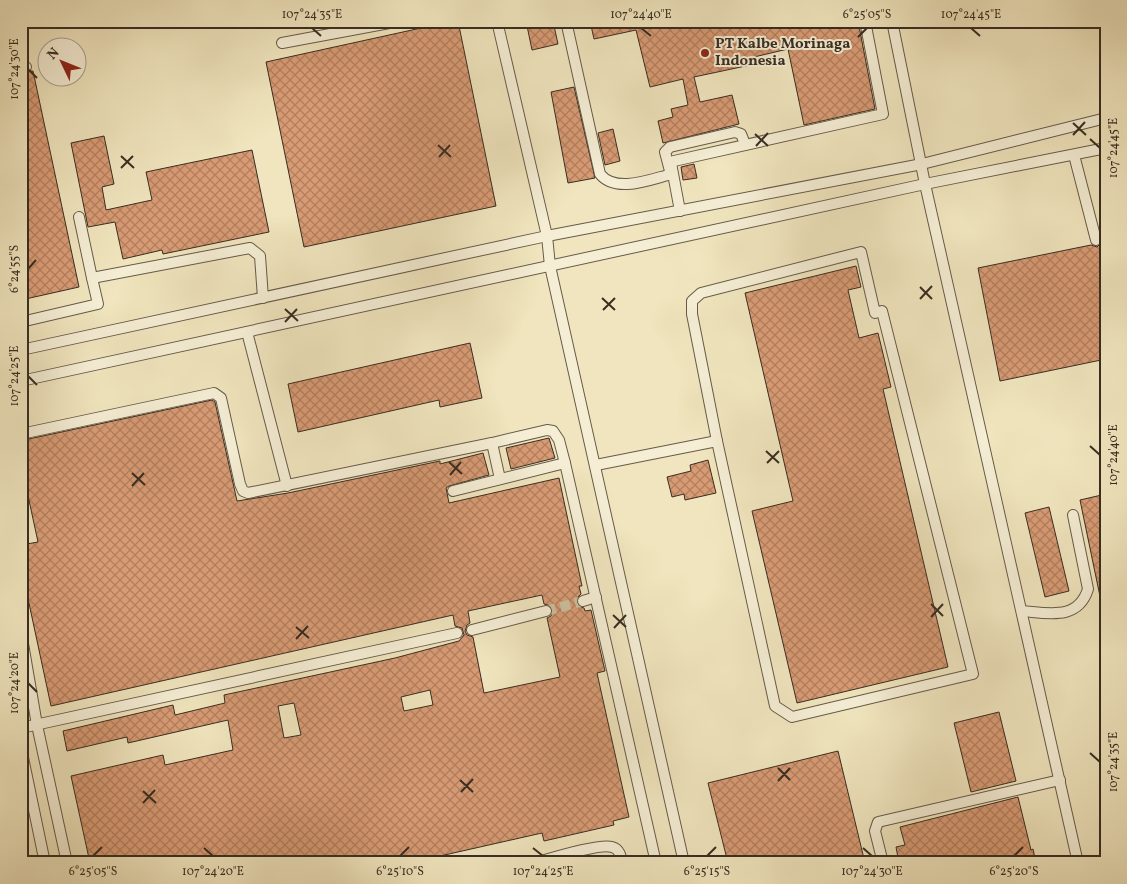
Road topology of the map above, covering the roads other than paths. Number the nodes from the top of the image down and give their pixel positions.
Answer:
1 (400, 21) edge
2 (496, 21) edge
3 (566, 21) edge
4 (864, 21) edge
5 (892, 21) edge
6 (282, 43) dead end
7 (1106, 118) edge
8 (1106, 148) edge
9 (1074, 155) junction
10 (922, 164) junction
11 (672, 174) junction
12 (925, 184) junction
13 (680, 210) junction
14 (79, 217) dead end
15 (546, 236) junction
16 (1096, 240) dead end
17 (550, 266) junction
18 (92, 278) junction
19 (263, 298) junction
20 (21, 322) edge
21 (247, 332) junction
22 (21, 350) edge
23 (21, 382) edge
24 (21, 434) edge
25 (717, 441) junction
26 (492, 443) junction
27 (565, 463) junction
28 (596, 465) junction
29 (500, 479) junction
30 (287, 486) junction
31 (453, 491) dead end
32 (1073, 515) dead end
33 (596, 597) junction
34 (582, 601) tunnel mouth
35 (546, 611) tunnel mouth
36 (1022, 611) junction
37 (472, 630) dead end
38 (21, 632) edge
39 (457, 633) dead end
40 (37, 725) junction
41 (21, 728) edge
42 (21, 748) edge
43 (1060, 780) junction
44 (45, 863) edge
45 (67, 863) edge
46 (534, 863) edge
47 (622, 863) edge
48 (656, 863) edge
49 (684, 863) edge
50 (883, 863) edge
51 (1078, 863) edge

1 - 6 street
2 - 15 street
3 - 11 street
4 - 11 street
5 - 10 street
7 - 10 street
8 - 9 street
9 - 12 street
9 - 16 street
10 - 12 street
10 - 13 street
11 - 13 street
12 - 17 street
12 - 36 street
13 - 15 street
14 - 18 street
15 - 17 street
15 - 19 street
17 - 21 street
17 - 28 street
18 - 19 street
18 - 20 street
19 - 22 street
21 - 23 street
21 - 30 street
24 - 30 street
25 - 25 street
25 - 28 street
26 - 27 street
26 - 29 street
26 - 30 street
27 - 29 street
27 - 33 street
28 - 49 street
29 - 31 street
32 - 36 street
33 - 34 street
33 - 48 street
35 - 37 street
36 - 43 street
38 - 40 street
39 - 40 street
40 - 41 street
40 - 45 street
42 - 44 street
43 - 50 street
43 - 51 street
46 - 47 street

